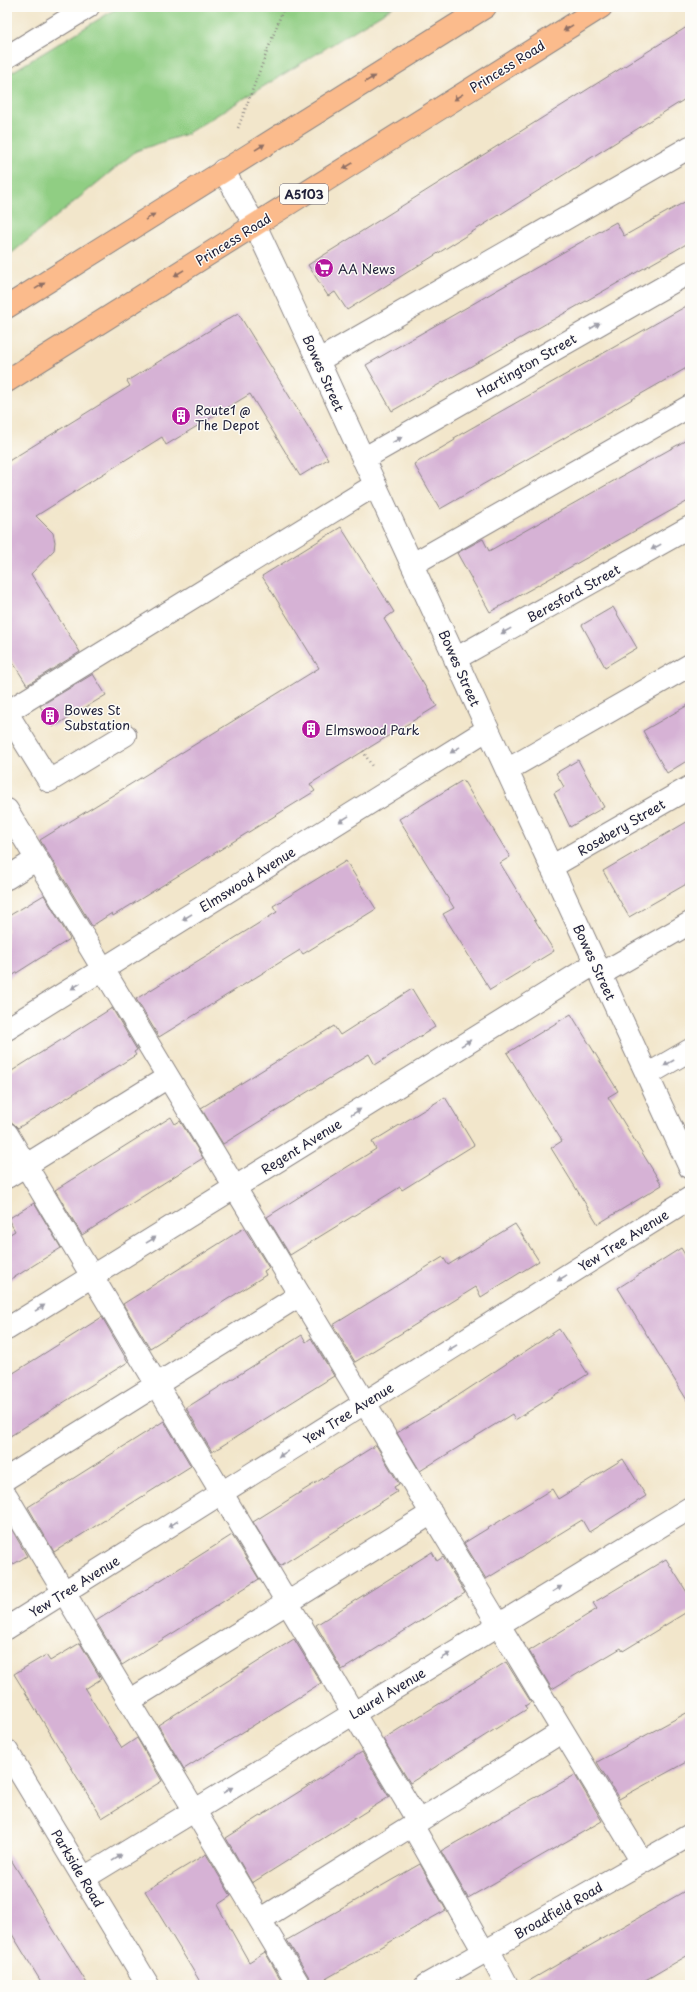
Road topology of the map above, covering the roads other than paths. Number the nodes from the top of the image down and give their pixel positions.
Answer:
1 (88, 7) edge
2 (485, 7) edge
3 (601, 7) edge
4 (7, 57) edge
5 (690, 147) edge
6 (223, 170) junction
7 (255, 225) junction
8 (690, 272) edge
9 (7, 307) edge
10 (318, 360) junction
11 (7, 381) edge
12 (690, 406) edge
13 (363, 459) junction
14 (375, 485) junction
15 (690, 528) edge
16 (413, 564) junction
17 (455, 659) junction
18 (690, 665) edge
19 (7, 713) edge
20 (488, 729) junction
21 (125, 735) dead end
22 (506, 770) junction
23 (690, 787) edge
24 (7, 810) edge
25 (37, 859) junction
26 (551, 867) junction
27 (7, 878) edge
28 (690, 923) edge
29 (598, 968) junction
30 (103, 969) junction
31 (7, 1030) edge
32 (690, 1050) edge
33 (647, 1075) junction
34 (168, 1077) junction
35 (7, 1134) edge
36 (26, 1166) junction
37 (690, 1168) edge
38 (7, 1177) edge
39 (235, 1187) junction
40 (690, 1198) edge
41 (92, 1276) junction
42 (300, 1295) junction
43 (7, 1329) edge
44 (157, 1385) junction
45 (365, 1403) junction
46 (7, 1478) edge
47 (222, 1492) junction
48 (7, 1497) edge
49 (690, 1508) edge
50 (432, 1513) junction
51 (64, 1592) junction
52 (287, 1602) junction
53 (499, 1624) junction
54 (7, 1628) edge
55 (129, 1701) junction
56 (354, 1713) junction
57 (562, 1731) junction
58 (7, 1751) edge
59 (195, 1810) junction
60 (415, 1823) junction
61 (690, 1835) edge
62 (642, 1862) junction
63 (84, 1878) junction
64 (260, 1920) junction
65 (486, 1951) junction
66 (148, 1985) edge
67 (299, 1985) edge
68 (426, 1985) edge
69 (507, 1985) edge

1 - 4 street
6 -> 2 highway
3 -> 7 highway, Princess Road / A5103
5 - 10 street
6 - 7 street, Bowes Street
9 -> 6 highway
7 - 10 street, Bowes Street
7 -> 11 highway, Princess Road / A5103
13 -> 8 street, Hartington Street
10 - 13 street, Bowes Street
12 - 16 street
13 - 14 street, Bowes Street
14 - 16 street, Bowes Street
14 - 19 street
15 -> 17 street, Beresford Street
16 - 17 street, Bowes Street
17 - 20 street, Bowes Street
18 - 22 street
19 - 21 street
20 - 22 street, Bowes Street
20 -> 30 street, Elmswood Avenue
22 - 26 street, Bowes Street
23 - 26 street, Rosebery Street
24 - 25 street
25 - 27 street
25 - 30 street
26 - 29 street, Bowes Street
28 - 29 street, Regent Avenue
29 - 33 street, Bowes Street
39 -> 29 street, Regent Avenue
30 -> 31 street, Elmswood Avenue
30 - 34 street
32 -> 33 street
33 - 37 street, Bowes Street
34 - 36 street
34 - 39 street
35 - 36 street
36 - 38 street
36 - 41 street
41 -> 39 street, Regent Avenue
39 - 42 street
40 -> 45 street, Yew Tree Avenue
43 -> 41 street, Regent Avenue
41 - 44 street
42 - 44 street
42 - 45 street
44 - 46 street
44 - 47 street
45 -> 47 street, Yew Tree Avenue
45 - 50 street
47 -> 51 street, Yew Tree Avenue
47 - 52 street
48 - 51 street
53 -> 49 street, Laurel Avenue
50 - 52 street
50 - 53 street
51 - 54 street, Yew Tree Avenue
51 - 55 street
52 - 55 street
52 - 56 street
56 -> 53 street, Laurel Avenue
53 - 57 street
55 - 59 street
59 -> 56 street, Laurel Avenue
56 - 60 street
57 - 60 street
57 - 62 street
58 - 63 street, Parkside Road
63 -> 59 street, Laurel Avenue
59 - 64 street
60 - 64 street
60 - 65 street
61 - 62 street, Broadfield Road
62 - 65 street, Broadfield Road
63 - 66 street, Parkside Road
64 - 67 street
65 - 68 street, Broadfield Road
65 - 69 street

